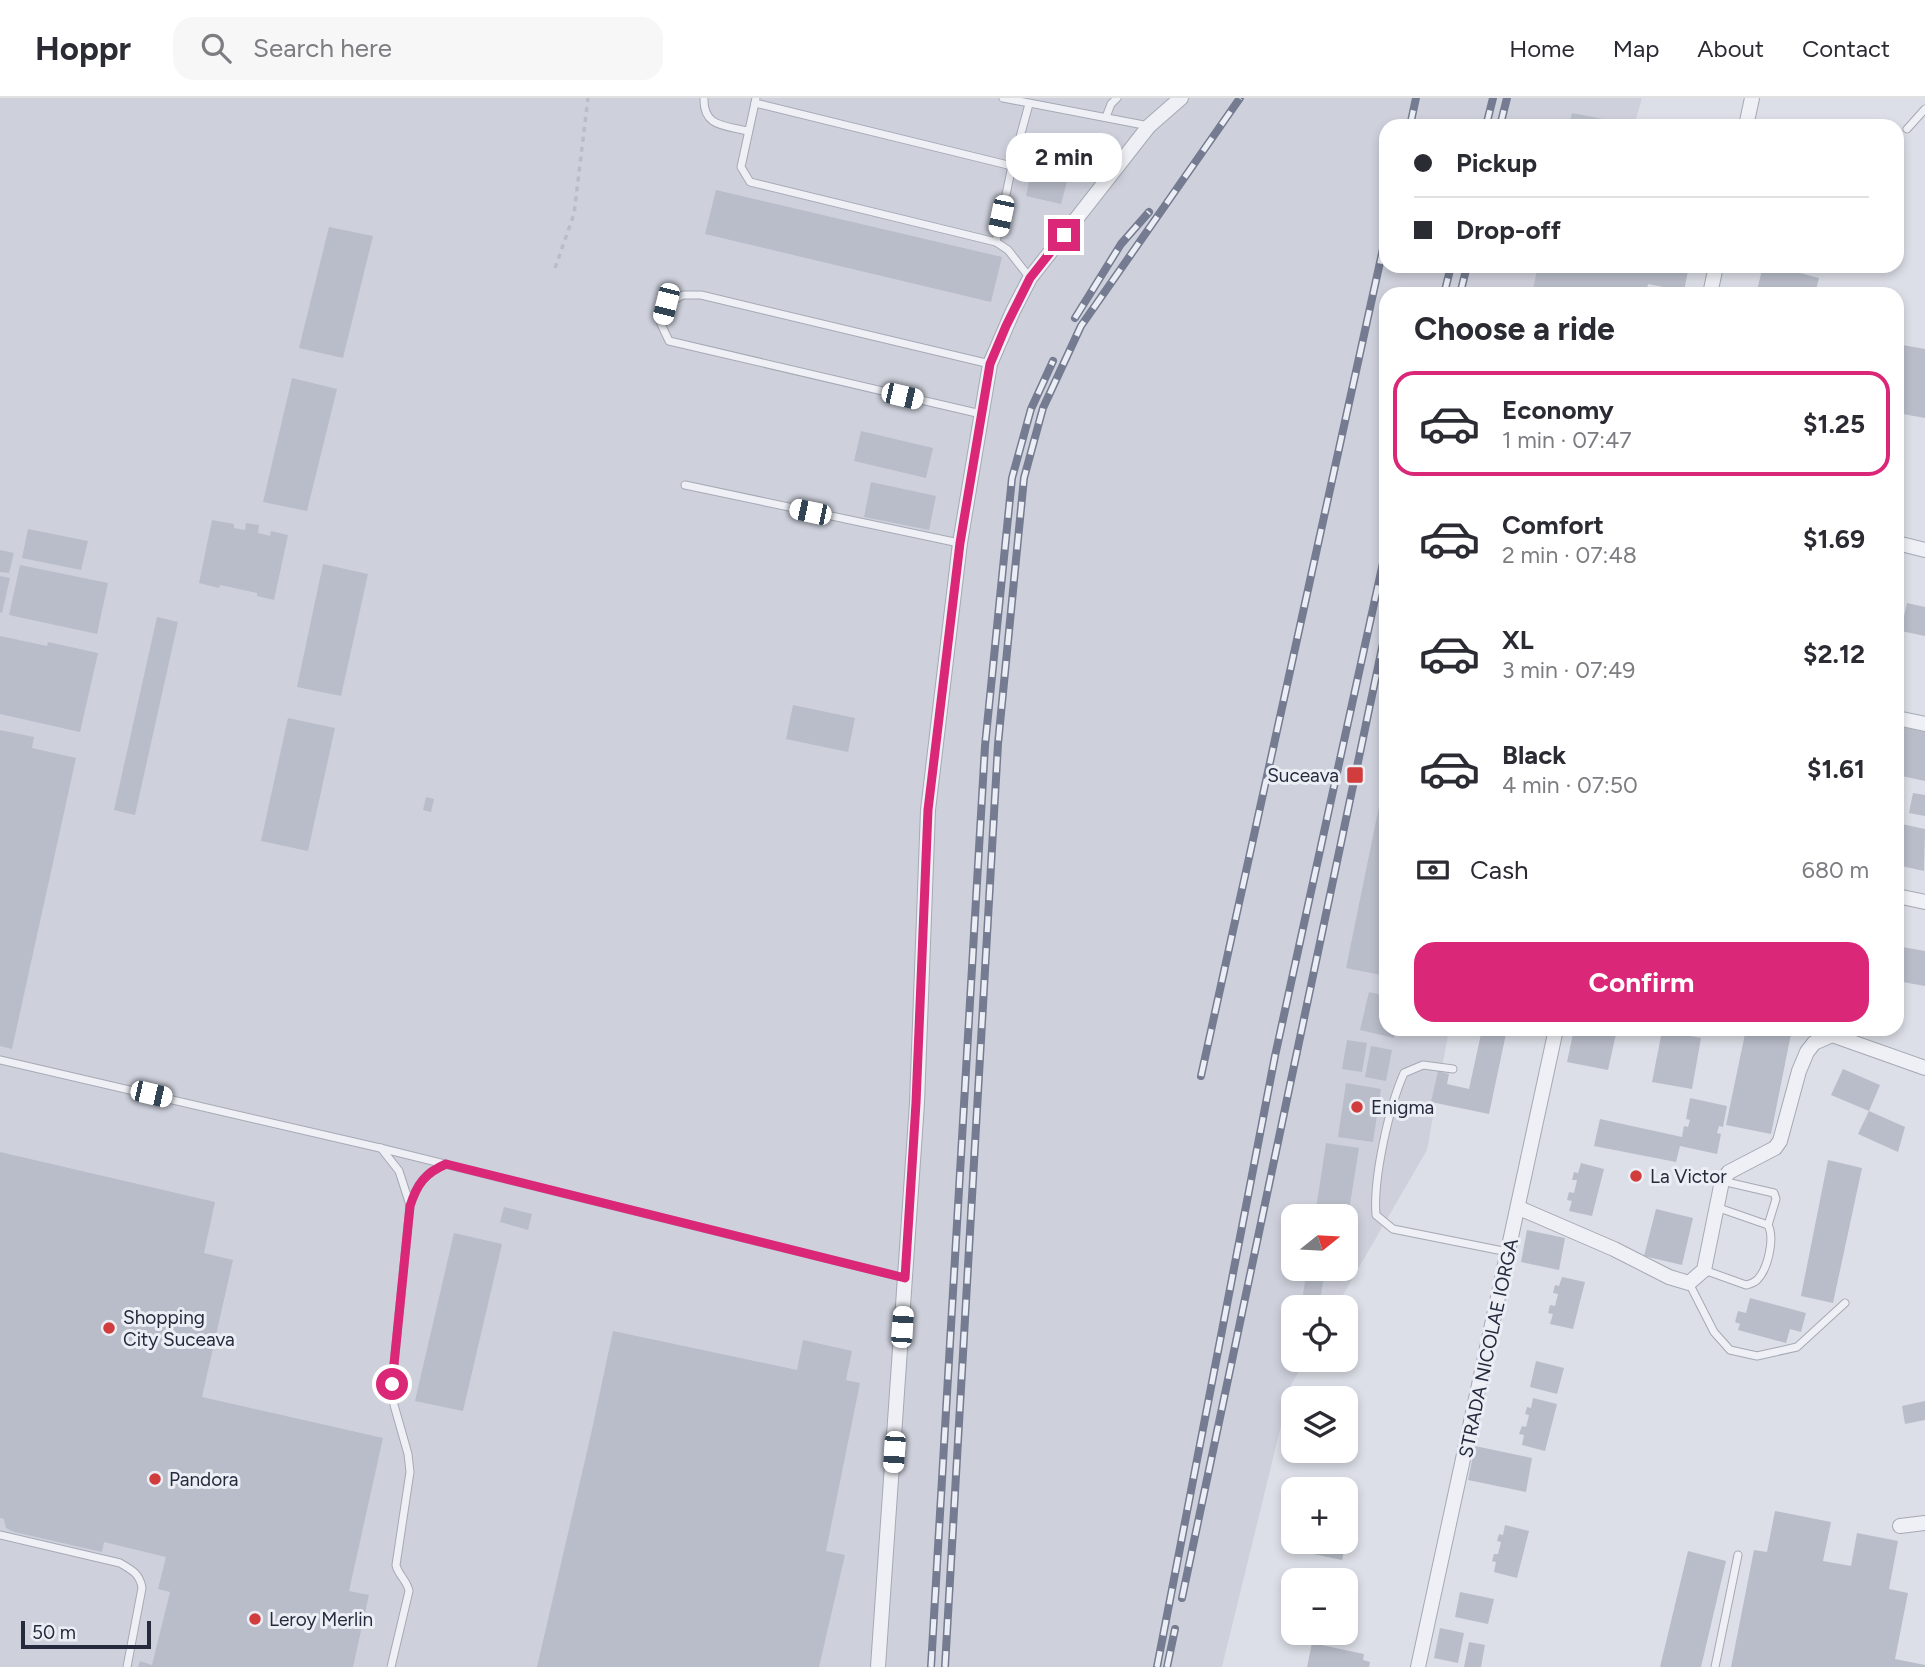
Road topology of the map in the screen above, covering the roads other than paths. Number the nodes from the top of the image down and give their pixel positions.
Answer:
1 (704, 98) edge
2 (1003, 98) edge
3 (1117, 98) edge
4 (1181, 98) edge
5 (1752, 98) edge
6 (755, 100) edge
7 (1029, 104) junction
8 (1925, 109) edge
9 (1106, 117) junction
10 (1748, 119) edge
11 (1149, 126) junction
12 (1907, 129) dead end
13 (747, 131) junction
14 (1012, 166) junction
15 (996, 242) junction
16 (1030, 278) junction
17 (990, 364) junction
18 (981, 414) junction
19 (685, 485) dead end
20 (960, 543) junction
21 (1904, 545) edge
22 (1925, 550) edge
23 (1904, 720) edge
24 (1925, 724) edge
25 (1904, 898) edge
26 (1925, 902) edge
27 (1555, 1036) edge
28 (1830, 1036) edge
29 (1835, 1036) edge
30 (0, 1060) edge
31 (1925, 1068) edge
32 (1453, 1069) dead end
33 (380, 1147) junction
34 (446, 1164) junction
35 (1722, 1181) junction
36 (410, 1206) junction
37 (1716, 1207) junction
38 (1519, 1208) junction
39 (1768, 1225) junction
40 (1509, 1252) junction
41 (1703, 1270) junction
42 (905, 1278) junction
43 (1689, 1283) junction
44 (1845, 1303) dead end
45 (1925, 1523) edge
46 (1900, 1526) dead end
47 (0, 1535) edge
48 (1738, 1555) dead end
49 (127, 1667) edge
50 (391, 1667) edge
51 (878, 1667) edge
52 (1418, 1667) edge
53 (1715, 1667) edge

1 - 13 lane
2 - 7 lane
3 - 9 lane
4 - 11 street
5 - 10 street
6 - 13 lane
6 - 14 lane
7 - 9 lane
7 - 14 lane
8 - 12 lane
9 - 11 lane
11 - 16 street
13 - 15 lane
14 - 15 lane
15 - 16 lane
16 - 17 street
17 - 18 street
17 - 18 lane
18 - 20 street
19 - 20 lane
20 - 42 street
21 - 22 street
23 - 24 street
25 - 26 street
27 - 38 street, STRADA NICOLAE IORGA
28 - 35 street
29 - 31 street
30 - 33 lane
32 - 40 lane
33 - 34 lane
33 - 36 lane
34 - 36 lane
34 - 42 lane
35 - 37 street
35 - 39 lane
36 - 50 lane
37 - 39 lane
37 - 41 street
38 - 40 street, STRADA NICOLAE IORGA
38 - 43 street
39 - 41 lane
40 - 52 street, STRADA NICOLAE IORGA
41 - 43 street
42 - 51 street
43 - 44 lane
45 - 46 street
47 - 49 lane
48 - 53 lane

